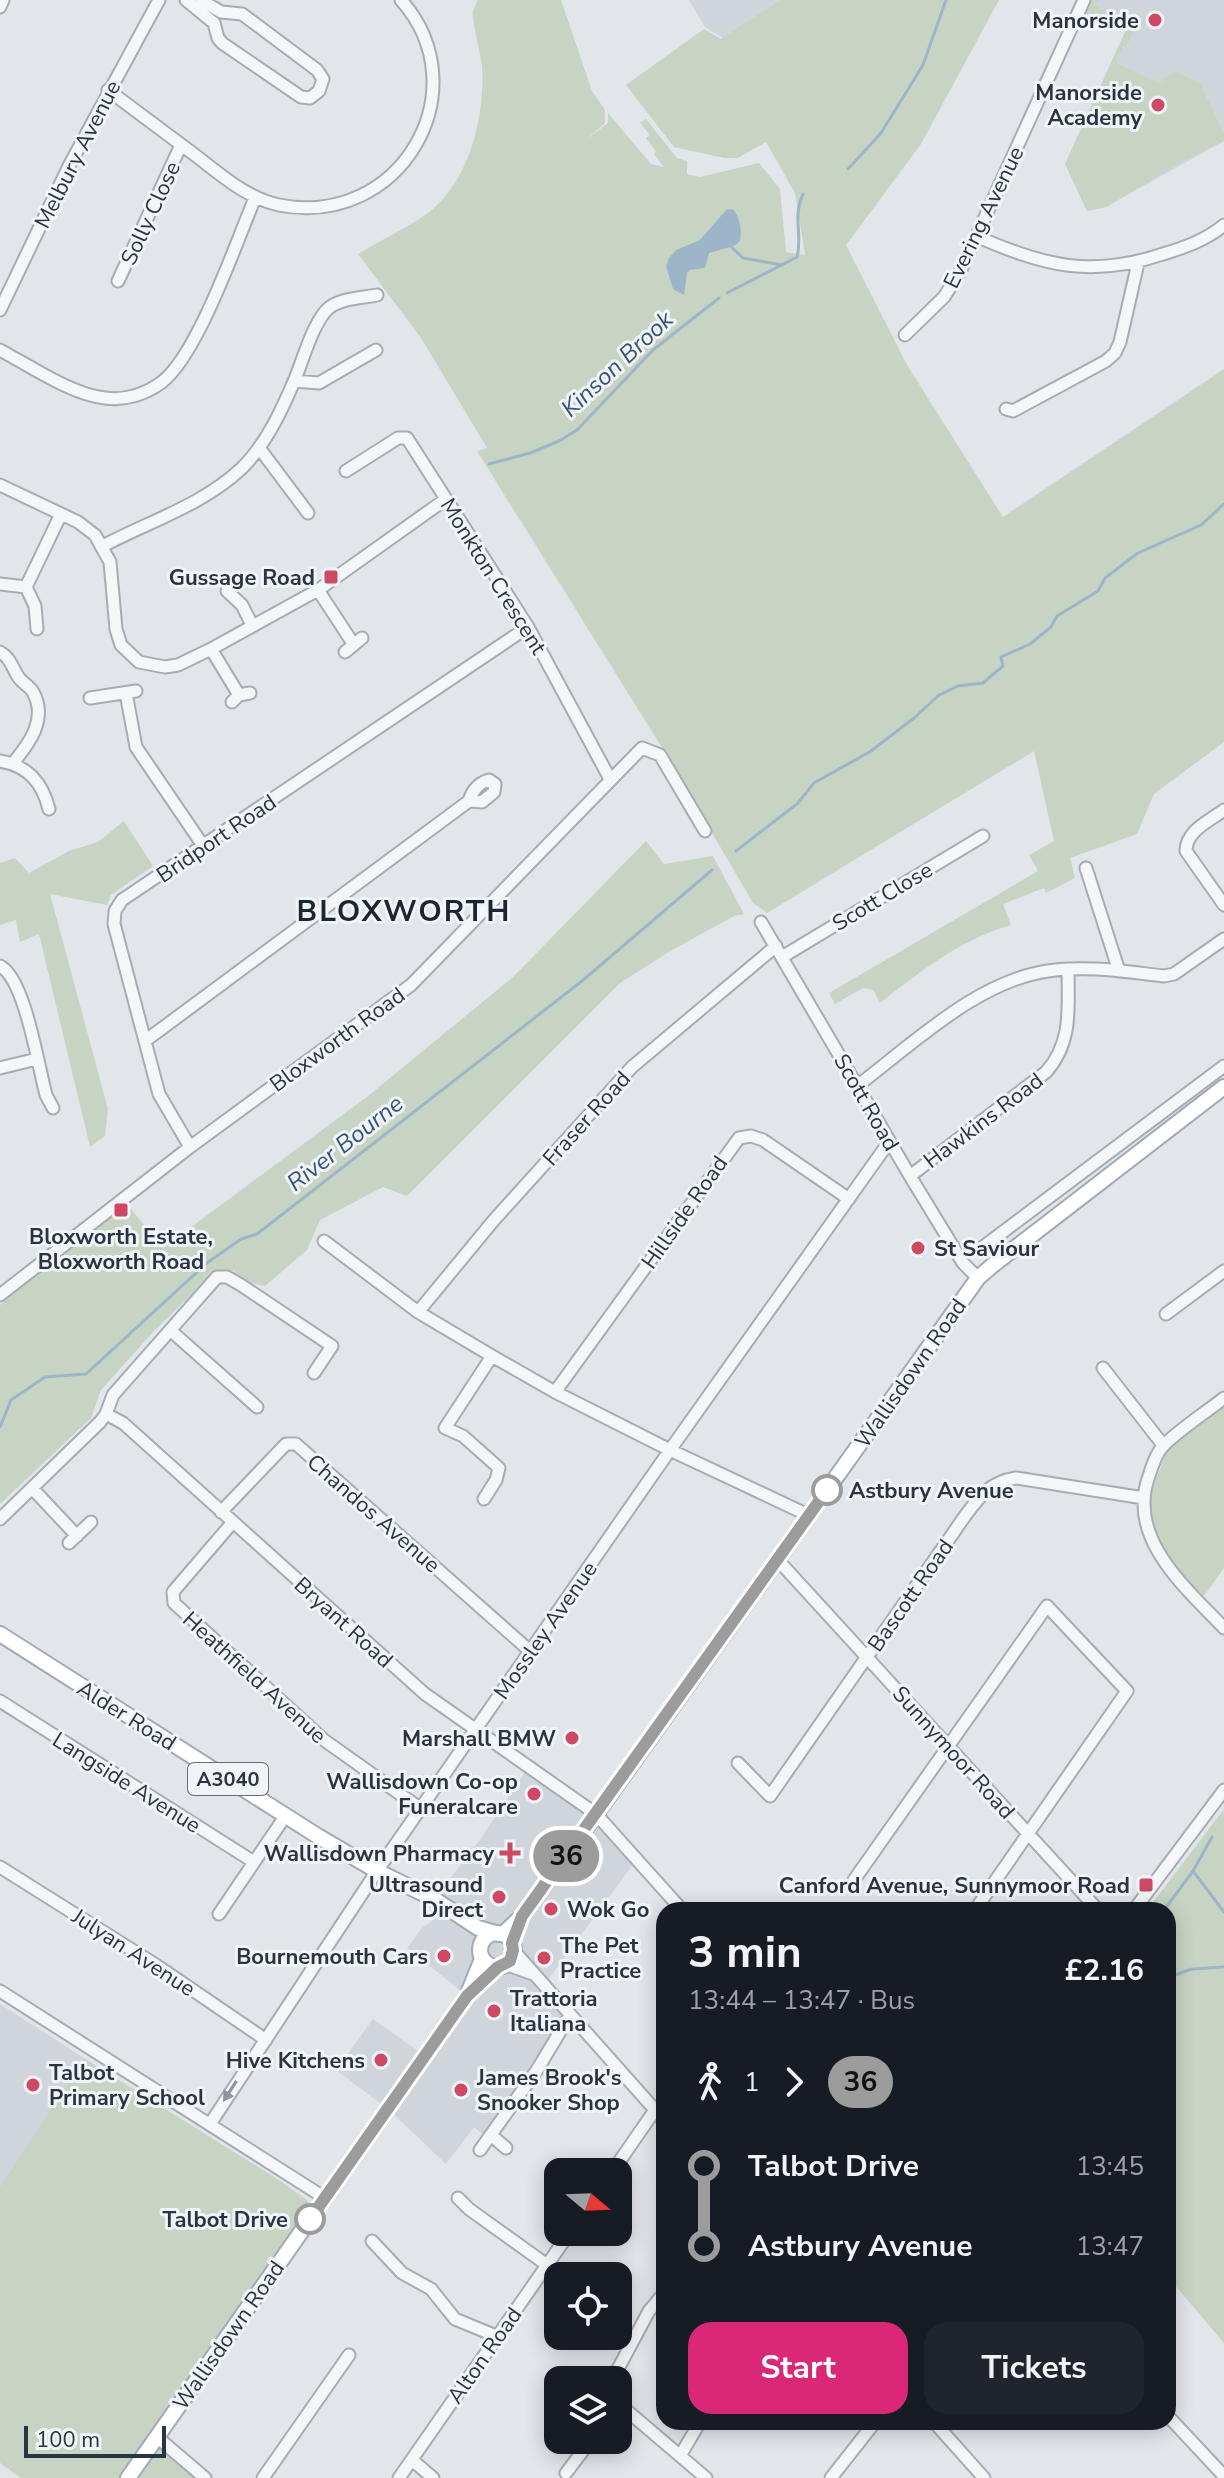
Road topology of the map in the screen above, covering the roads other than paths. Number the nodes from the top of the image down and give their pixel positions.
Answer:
1 (3, 0) edge
2 (159, 0) edge
3 (186, 0) edge
4 (201, 0) edge
5 (1084, 0) edge
6 (406, 2) edge
7 (0, 7) edge
8 (218, 18) junction
9 (108, 90) junction
10 (181, 145) junction
11 (255, 198) junction
12 (1224, 225) edge
13 (978, 237) junction
14 (1138, 263) junction
15 (118, 281) dead end
16 (377, 295) dead end
17 (0, 310) edge
18 (905, 335) dead end
19 (0, 350) edge
20 (376, 350) dead end
21 (294, 381) junction
22 (1006, 409) dead end
23 (260, 449) junction
24 (346, 471) dead end
25 (0, 485) edge
26 (446, 499) junction
27 (308, 513) dead end
28 (61, 514) junction
29 (103, 546) junction
30 (0, 584) edge
31 (26, 587) junction
32 (318, 590) junction
33 (227, 591) dead end
34 (252, 625) junction
35 (528, 627) junction
36 (37, 629) dead end
37 (354, 645) dead end
38 (211, 649) junction
39 (0, 652) edge
40 (241, 697) dead end
41 (90, 698) dead end
42 (0, 761) edge
43 (13, 763) junction
44 (610, 779) junction
45 (469, 801) dead end
46 (49, 809) dead end
47 (1224, 810) edge
48 (705, 831) dead end
49 (983, 836) dead end
50 (204, 847) junction
51 (1086, 868) dead end
52 (1224, 905) edge
53 (761, 922) dead end
54 (1224, 939) edge
55 (779, 952) junction
56 (0, 966) edge
57 (1068, 969) junction
58 (1119, 971) junction
59 (145, 1041) junction
60 (37, 1059) junction
61 (1224, 1066) edge
62 (0, 1068) edge
63 (857, 1086) junction
64 (1224, 1087) edge
65 (53, 1108) dead end
66 (889, 1142) junction
67 (190, 1147) junction
68 (910, 1176) junction
69 (849, 1199) junction
70 (324, 1241) dead end
71 (979, 1250) dead end
72 (1224, 1271) edge
73 (978, 1278) junction
74 (0, 1295) edge
75 (418, 1312) junction
76 (1166, 1314) dead end
77 (170, 1330) junction
78 (492, 1356) junction
79 (1103, 1368) dead end
80 (314, 1373) dead end
81 (555, 1392) junction
82 (1224, 1398) edge
83 (257, 1407) dead end
84 (106, 1414) junction
85 (1163, 1445) junction
86 (670, 1450) junction
87 (32, 1488) junction
88 (1144, 1498) junction
89 (484, 1499) dead end
90 (221, 1512) junction
91 (808, 1515) junction
92 (0, 1519) edge
93 (91, 1522) dead end
94 (233, 1522) junction
95 (777, 1559) junction
96 (1224, 1628) edge
97 (0, 1634) edge
98 (530, 1651) junction
99 (867, 1657) junction
100 (0, 1701) edge
101 (475, 1731) junction
102 (949, 1745) junction
103 (738, 1763) dead end
104 (1224, 1790) edge
105 (421, 1809) junction
106 (596, 1814) junction
107 (286, 1815) junction
108 (1027, 1833) junction
109 (254, 1862) junction
110 (0, 1867) edge
111 (377, 1871) junction
112 (854, 1880) dead end
113 (675, 1902) edge
114 (980, 1902) edge
115 (1091, 1902) edge
116 (1140, 1902) edge
117 (219, 1914) dead end
118 (460, 1917) junction
119 (507, 1940) junction
120 (481, 1956) junction
121 (502, 1966) junction
122 (534, 1974) junction
123 (0, 1991) edge
124 (467, 1996) junction
125 (570, 2015) junction
126 (266, 2040) junction
127 (655, 2110) joint
128 (210, 2124) junction
129 (491, 2135) junction
130 (506, 2148) dead end
131 (480, 2150) dead end
132 (622, 2158) edge
133 (325, 2198) junction
134 (458, 2198) dead end
135 (372, 2241) dead end
136 (544, 2263) edge
137 (544, 2269) edge
138 (656, 2303) edge
139 (496, 2336) junction
140 (349, 2355) dead end
141 (620, 2366) edge
142 (632, 2415) edge
143 (1176, 2425) edge
144 (695, 2430) edge
145 (869, 2430) edge
146 (941, 2430) edge
147 (157, 2437) junction
148 (580, 2454) edge
149 (680, 2456) junction
150 (412, 2460) junction
151 (566, 2473) dead end
152 (1224, 2476) edge
153 (128, 2478) edge
154 (205, 2478) edge
155 (263, 2478) edge
156 (399, 2478) edge
157 (433, 2478) edge
158 (706, 2478) edge
159 (831, 2478) edge
160 (984, 2478) edge

1 - 7 street
2 - 9 street, Melbury Avenue
3 - 8 street
4 - 8 street
5 - 13 street, Evering Avenue
6 - 11 street
8 - 8 street
9 - 10 street
9 - 17 street, Melbury Avenue
10 - 11 street
10 - 15 street, Solly Close
11 - 19 street
12 - 14 street
13 - 14 street
13 - 18 street, Evering Avenue
14 - 22 street
16 - 21 street
20 - 21 street
21 - 23 street
23 - 27 street
23 - 29 street
24 - 26 street, Monkton Crescent
25 - 28 street
26 - 32 street
26 - 35 street, Monkton Crescent
28 - 29 street
28 - 31 street
29 - 38 street
30 - 31 street
31 - 36 street
32 - 34 street
32 - 37 street
33 - 34 street
34 - 38 street
35 - 44 street, Monkton Crescent
35 - 50 street, Bridport Road
38 - 40 street
39 - 43 street
41 - 50 street
42 - 43 street
43 - 46 street
44 - 48 street, Bloxworth Road
44 - 67 street, Bloxworth Road
45 - 59 street
47 - 52 street
49 - 55 street, Scott Close
50 - 59 street, Bridport Road
51 - 58 street
53 - 55 street, Scott Road
54 - 58 street
55 - 63 street, Scott Road
55 - 75 street, Fraser Road
56 - 60 street
57 - 58 street
57 - 63 street
57 - 68 street, Hawkins Road
59 - 67 street, Bridport Road
60 - 62 street
60 - 65 street
61 - 71 street
63 - 66 street, Scott Road
64 - 73 main road, Wallisdown Road
66 - 68 street, Scott Road
66 - 69 street, Mossley Avenue
67 - 74 street, Bloxworth Road
68 - 73 street, Scott Road
69 - 81 street, Hillside Road
69 - 86 street, Mossley Avenue
70 - 75 street
72 - 76 street
73 - 91 main road, Wallisdown Road
75 - 78 street
77 - 80 street
77 - 83 street
77 - 84 street
78 - 81 street
78 - 89 street
79 - 85 street
81 - 86 street
82 - 85 street
84 - 87 street
84 - 90 street, Bryant Road
85 - 88 street
86 - 91 street
86 - 98 street, Mossley Avenue
87 - 92 street
87 - 93 street
88 - 96 street
88 - 99 street, Bascott Road
90 - 94 street, Bryant Road
90 - 98 street, Chandos Avenue
91 - 95 main road, Wallisdown Road
94 - 101 street, Bryant Road
94 - 105 street, Heathfield Avenue
95 - 99 street, Sunnymoor Road
95 - 106 main road, Wallisdown Road
97 - 107 main road, Alder Road / A3040
98 - 101 street, Mossley Avenue
99 - 102 street, Sunnymoor Road
99 - 103 street, Bascott Road
100 - 109 street, Langside Avenue
101 - 105 street, Mossley Avenue
101 - 106 street, Bryant Road
102 - 108 street, Sunnymoor Road
102 - 108 street
102 - 112 street
104 - 116 street
105 - 111 street, Mossley Avenue
106 - 113 street, Bryant Road
106 - 119 main road, Wallisdown Road
107 - 109 street
107 - 111 main road, Alder Road / A3040
108 - 114 street
108 - 115 street, Sunnymoor Road
109 - 117 street
110 - 126 street, Julyan Avenue
111 - 118 main road, Alder Road / A3040
111 - 126 street, Mossley Avenue
118 - 119 main road, Alder Road / A3040
118 - 120 main road, Alder Road / A3040
119 - 120 main road
119 - 121 main road, Wallisdown Road
119 - 122 street
120 - 121 main road
120 - 124 main road, Wallisdown Road
121 - 122 street
121 - 124 main road, Wallisdown Road
122 - 125 street
123 - 128 street
124 - 133 main road, Wallisdown Road
125 - 127 street
125 - 129 street
126 -> 128 street, Mossley Avenue
127 - 132 street
128 - 133 street
129 - 130 street
129 - 131 street
133 - 147 main road, Wallisdown Road
134 - 136 street
135 - 139 street
137 - 139 street, Alton Road
138 - 141 street
139 - 150 street, Alton Road
140 - 155 street
142 - 149 street
143 - 152 street
144 - 149 street
145 - 159 street
146 - 160 street
147 - 153 main road, Wallisdown Road
147 - 154 street
148 - 151 street
149 - 158 street
150 - 156 street, Alton Road
150 - 157 street

